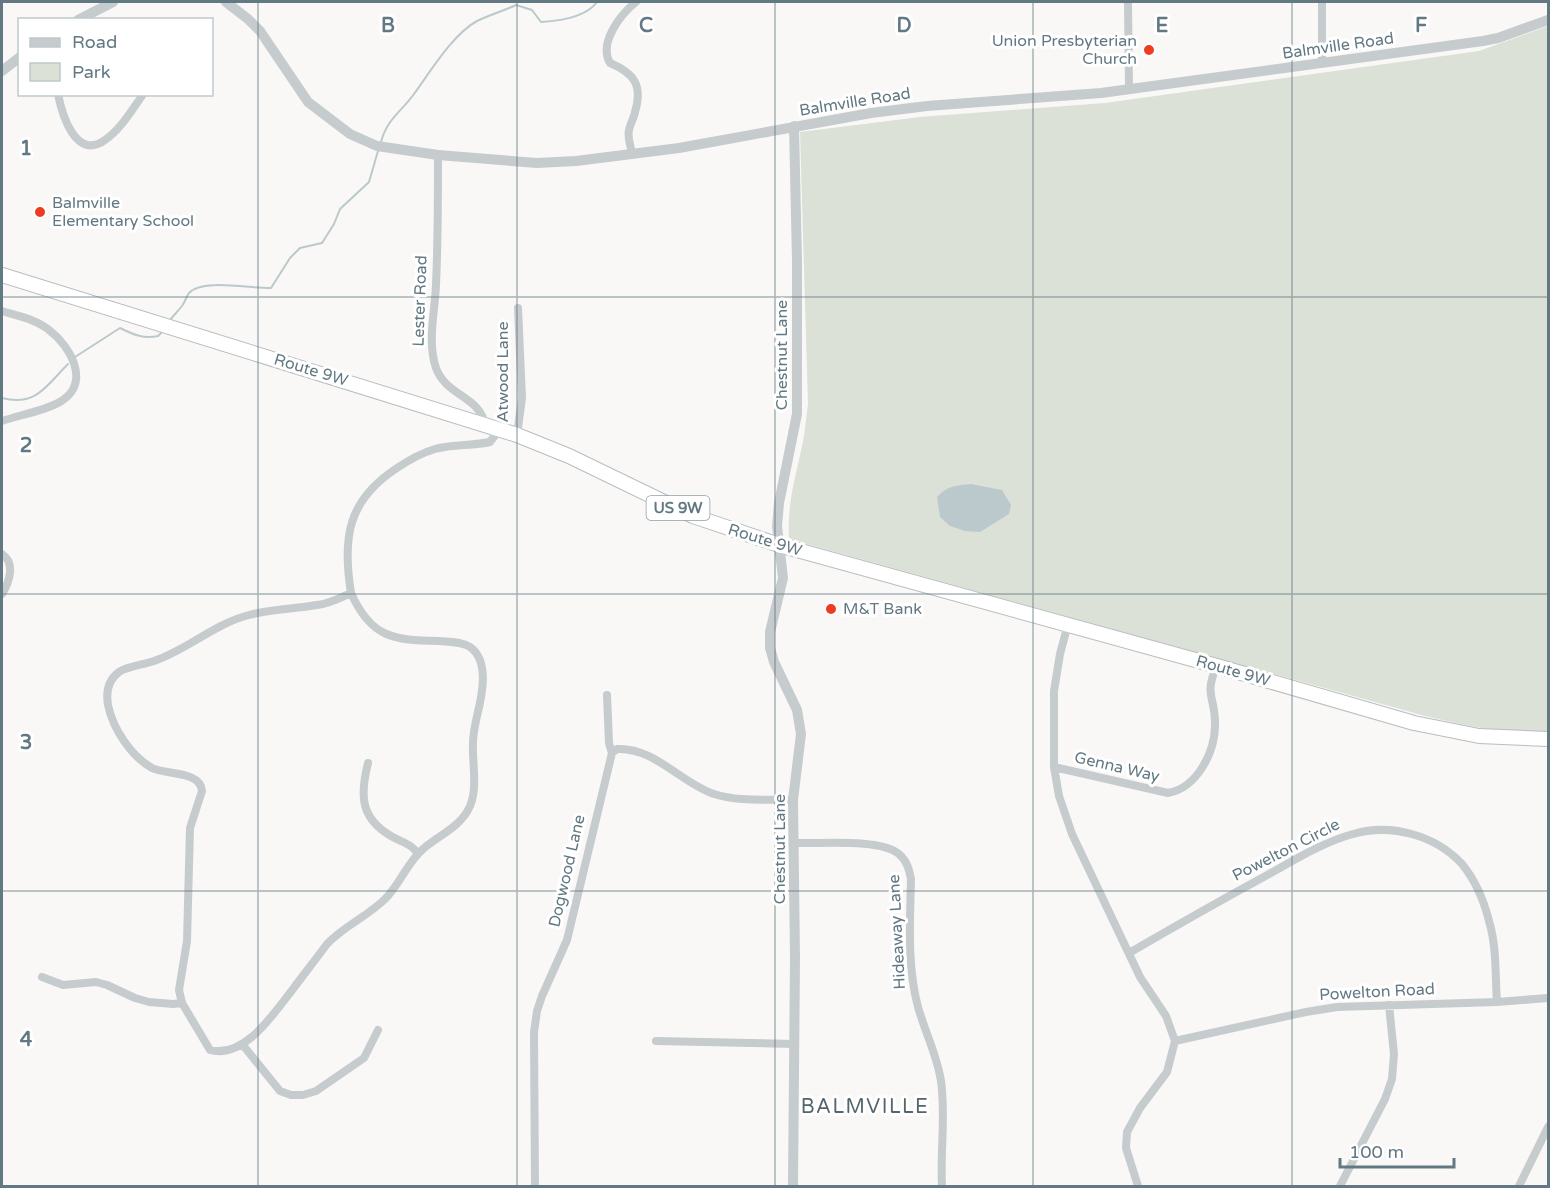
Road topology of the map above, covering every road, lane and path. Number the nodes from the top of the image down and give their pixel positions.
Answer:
1 (113, 2) edge
2 (226, 2) edge
3 (636, 2) edge
4 (1128, 2) edge
5 (1322, 2) edge
6 (82, 18) edge
7 (1548, 20) edge
8 (18, 59) edge
9 (1322, 63) junction
10 (2, 71) edge
11 (1129, 89) junction
12 (58, 96) edge
13 (142, 96) dead end
14 (794, 126) junction
15 (632, 154) junction
16 (438, 155) junction
17 (2, 275) edge
18 (518, 308) dead end
19 (2, 311) edge
20 (2, 421) edge
21 (485, 425) junction
22 (499, 430) junction
23 (518, 435) junction
24 (779, 545) junction
25 (2, 554) edge
26 (351, 593) junction
27 (2, 594) edge
28 (1068, 624) junction
29 (1217, 666) junction
30 (607, 695) dead end
31 (1548, 739) edge
32 (612, 753) junction
33 (368, 763) dead end
34 (1054, 767) junction
35 (793, 800) junction
36 (794, 843) junction
37 (418, 854) junction
38 (1129, 953) junction
39 (42, 977) dead end
40 (1548, 998) edge
41 (1497, 1002) junction
42 (182, 1003) junction
43 (1389, 1005) junction
44 (378, 1030) dead end
45 (656, 1041) dead end
46 (1175, 1041) junction
47 (242, 1044) junction
48 (794, 1044) junction
49 (1548, 1127) edge
50 (535, 1186) edge
51 (793, 1186) edge
52 (942, 1186) edge
53 (1138, 1186) edge
54 (1144, 1186) edge
55 (1340, 1186) edge
56 (1519, 1186) edge

1 - 6 street
2 - 16 street, Balmville Road
3 - 15 street
4 - 11 street
5 - 9 street
7 - 9 street, Balmville Road
8 - 10 street
9 - 11 street, Balmville Road
11 - 14 street, Balmville Road
12 - 13 street
14 - 15 street, Balmville Road
14 - 24 street, Chestnut Lane
15 - 16 street, Balmville Road
16 - 21 street, Lester Road
17 - 21 highway, Route 9W / US 9W
18 - 23 street, Atwood Lane
19 - 20 street
21 - 22 highway, Route 9W / US 9W
22 - 23 highway, Route 9W / US 9W
22 - 26 street
23 - 24 highway, Route 9W / US 9W
24 - 28 highway, Route 9W / US 9W
24 - 35 street, Chestnut Lane
25 - 27 street
26 - 37 street
26 - 42 street
28 - 29 highway, Route 9W / US 9W
28 - 34 street
29 - 31 highway, Route 9W / US 9W
29 - 34 street, Genna Way
30 - 32 street
32 - 35 street
32 - 50 street, Dogwood Lane
33 - 37 street
34 - 38 street
35 - 36 street, Chestnut Lane
36 - 48 street, Chestnut Lane
36 - 52 street, Hideaway Lane
37 - 47 street
38 - 41 street, Powelton Circle
38 - 46 street
39 - 42 street
40 - 41 street, Powelton Road
41 - 43 street, Powelton Road
42 - 47 street
43 - 46 street, Powelton Road
43 - 55 street
44 - 47 street
45 - 48 street
46 - 53 street
48 - 51 street, Chestnut Lane
49 - 56 street
53 - 54 street

